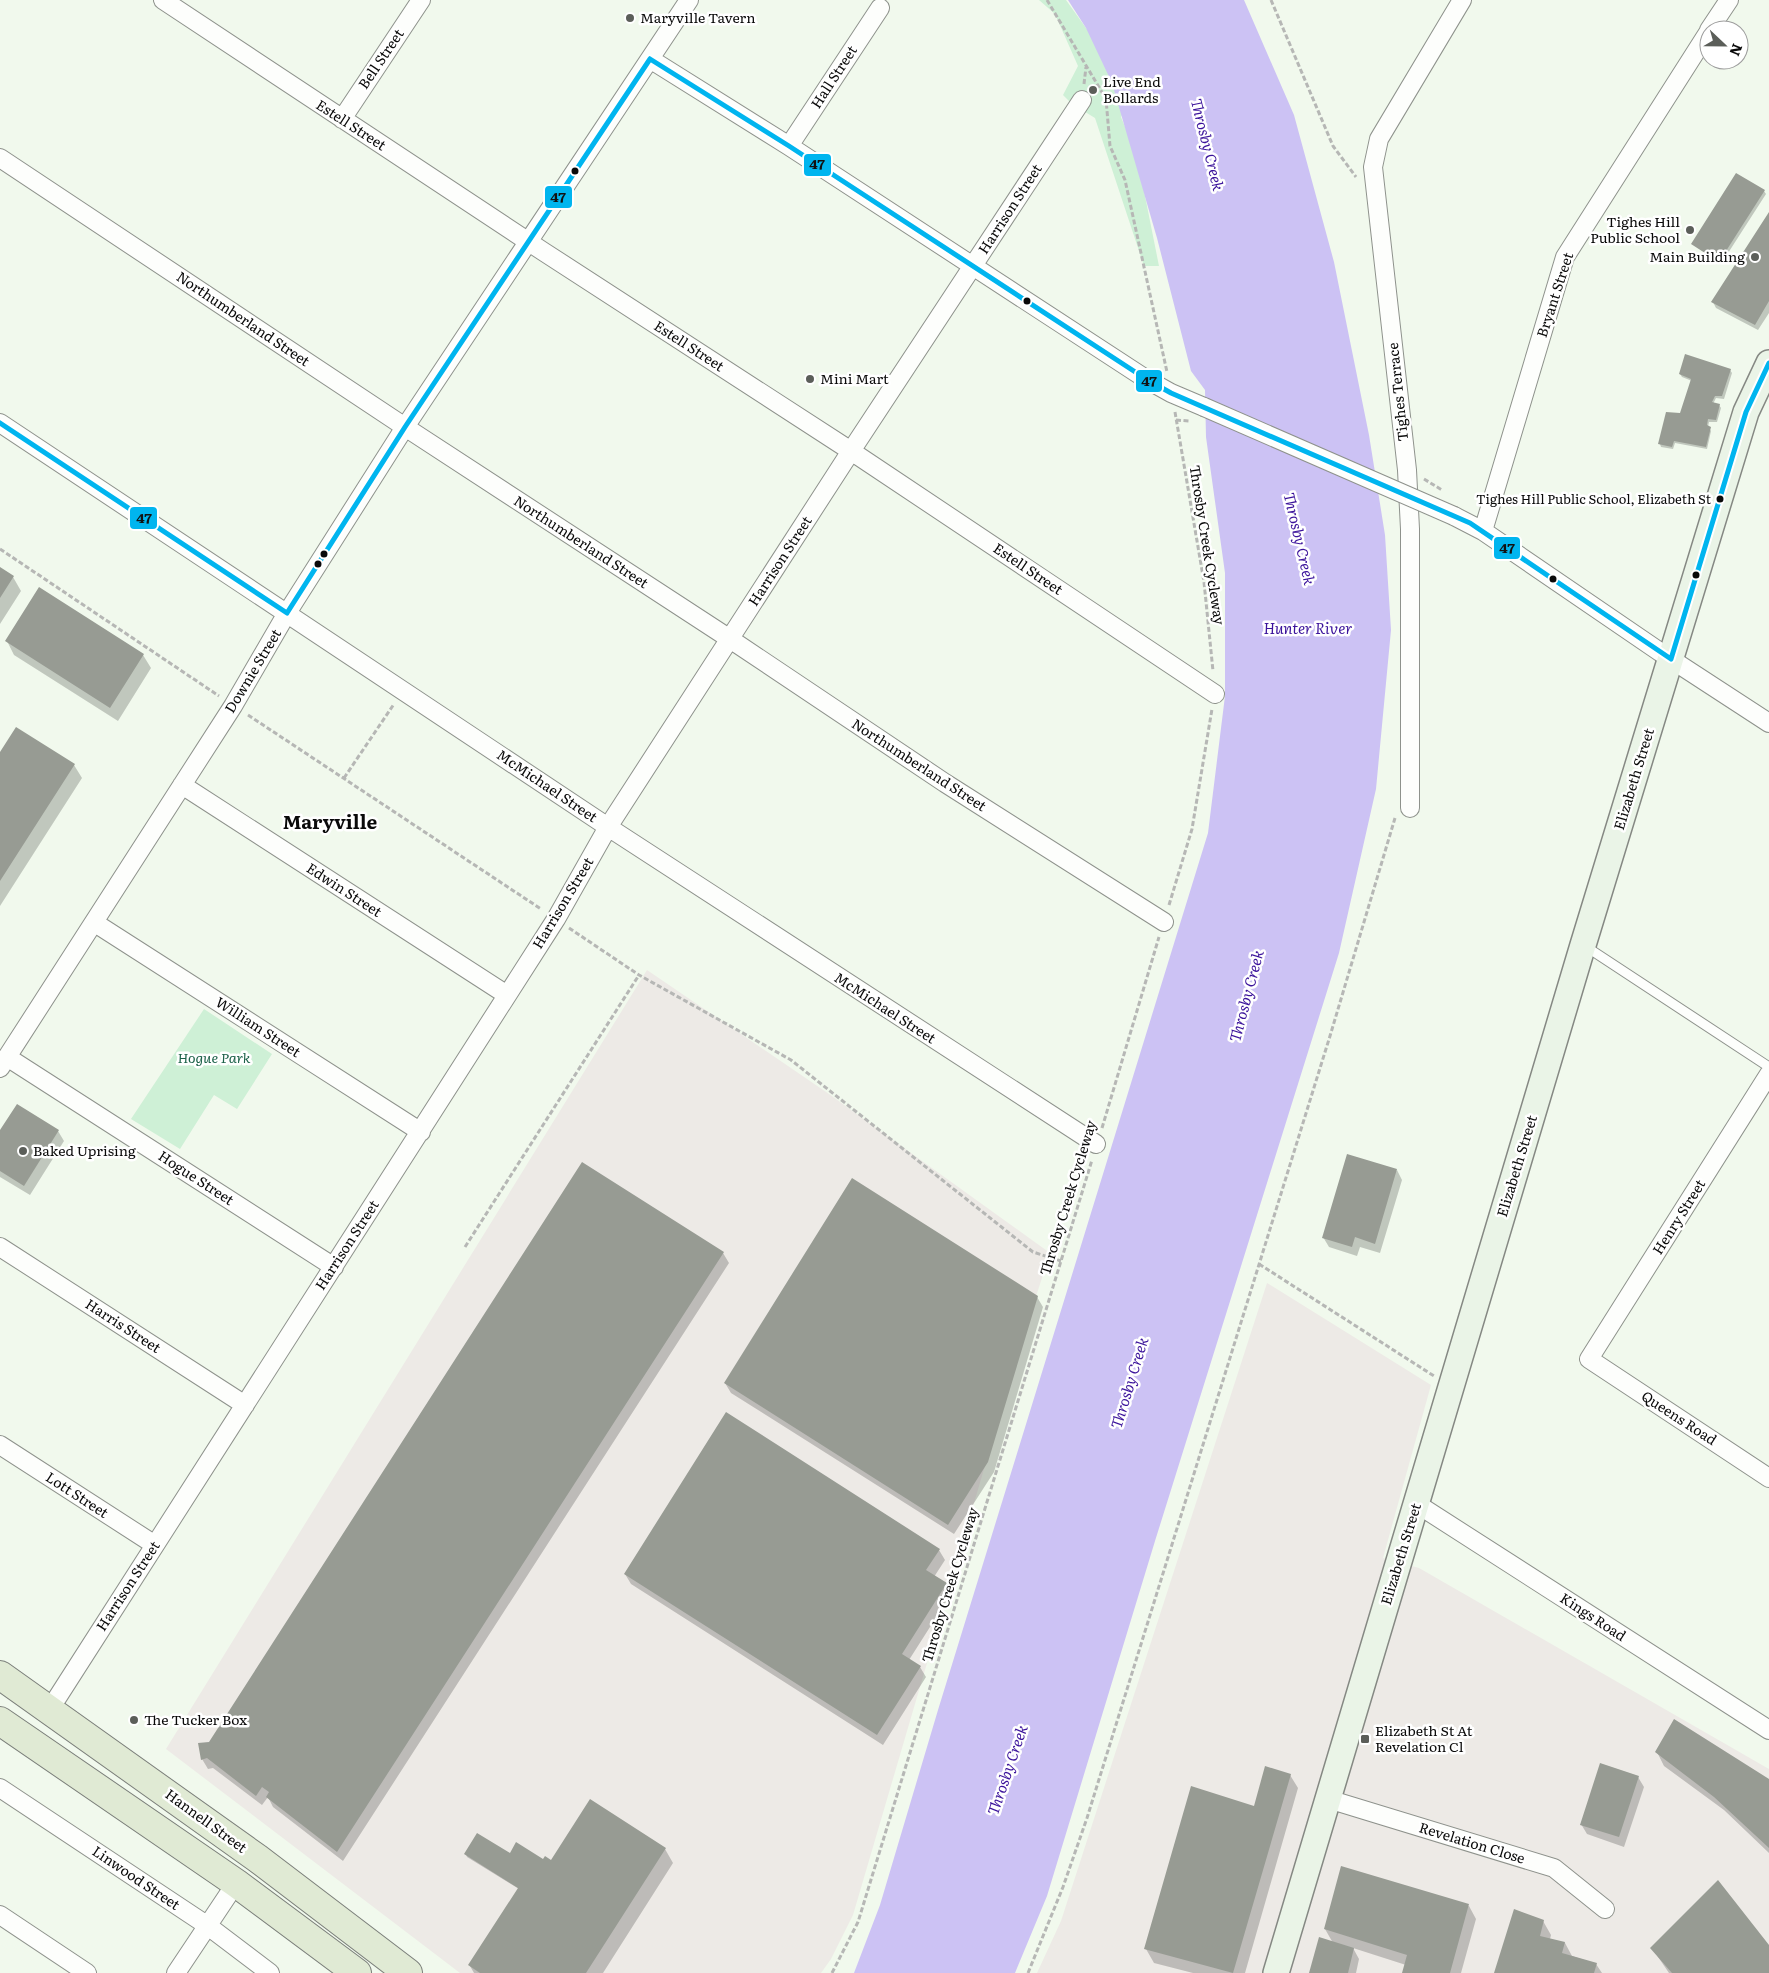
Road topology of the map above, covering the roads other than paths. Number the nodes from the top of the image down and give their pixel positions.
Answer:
1 (163, 0) edge
2 (421, 0) edge
3 (1462, 0) edge
4 (1729, 0) edge
5 (682, 2) edge
6 (880, 8) dead end
7 (1716, 20) edge
8 (1699, 46) edge
9 (650, 59) junction
10 (1082, 100) dead end
11 (342, 119) junction
12 (788, 146) junction
13 (0, 158) edge
14 (528, 241) junction
15 (972, 267) junction
16 (1769, 364) edge
17 (0, 423) edge
18 (405, 427) junction
19 (851, 451) junction
20 (1469, 524) junction
21 (288, 613) junction
22 (730, 639) junction
23 (1671, 659) junction
24 (1215, 694) road end
25 (1769, 723) edge
26 (182, 785) junction
27 (1410, 803) road end
28 (608, 826) junction
29 (1164, 922) road end
30 (95, 923) junction
31 (1583, 945) junction
32 (507, 995) junction
33 (4, 1063) edge
34 (1769, 1067) edge
35 (1769, 1074) edge
36 (421, 1132) junction
37 (1096, 1144) road end
38 (0, 1247) edge
39 (334, 1267) junction
40 (1589, 1359) joint
41 (245, 1405) junction
42 (0, 1445) edge
43 (1767, 1473) edge
44 (1417, 1504) junction
45 (155, 1545) junction
46 (0, 1675) edge
47 (50, 1709) junction
48 (0, 1721) edge
49 (1769, 1730) edge
50 (0, 1788) edge
51 (1328, 1799) junction
52 (236, 1884) junction
53 (1605, 1909) dead end
54 (0, 1915) edge
55 (208, 1926) junction
56 (87, 1973) edge
57 (176, 1973) edge
58 (270, 1973) edge
59 (357, 1973) edge
60 (408, 1973) edge
61 (1276, 1973) edge

1 - 11 street, Estell Street
2 - 11 street, Bell Street
3 - 27 street, Tighes Terrace
4 - 7 street, Bryant Street
5 - 9 street, Downie Street
6 - 12 street, Hall Street
8 - 20 street, Bryant Street
9 - 12 street
9 - 14 street, Downie Street
10 - 15 street, Harrison Street
11 - 14 street, Estell Street
12 - 15 street
13 - 18 street, Northumberland Street
14 - 18 street, Downie Street
14 - 19 street, Estell Street
15 - 19 street, Harrison Street
15 - 20 street, bridge
16 - 23 main road, Elizabeth Street
17 - 21 street, McMichael Street
18 - 21 street, Downie Street
18 - 22 street, Northumberland Street
19 - 22 street, Harrison Street
19 - 24 street, Estell Street
20 - 23 street
21 - 26 street, Downie Street
21 - 28 street, McMichael Street
22 - 28 street, Harrison Street
22 - 29 street, Northumberland Street
23 - 25 street
23 - 31 main road, Elizabeth Street
26 - 30 street, Downie Street
26 - 32 street, Edwin Street
28 - 32 street, Harrison Street
28 - 37 street, McMichael Street
30 - 33 street, Downie Street
30 - 36 street, William Street
31 - 34 lane
31 - 44 main road, Elizabeth Street
32 - 36 street, Harrison Street
33 - 39 street, Hogue Street
35 - 40 street, Henry Street
36 - 39 street, Harrison Street
38 - 41 street, Harris Street
39 - 41 street, Harrison Street
40 - 43 street, Queens Road
41 - 45 street, Harrison Street
42 - 45 street, Lott Street
44 - 49 street, Kings Road
44 - 51 main road, Elizabeth Street
45 - 47 street, Harrison Street
46 - 47 highway, Hannell Street
47 - 60 highway, Hannell Street
48 - 52 highway
50 - 55 street, Linwood Street
51 - 53 street, Revelation Close
51 - 61 main road, Elizabeth Street
52 - 55 street
52 - 59 highway
54 - 56 street
55 - 57 street
55 - 58 street, Linwood Street

